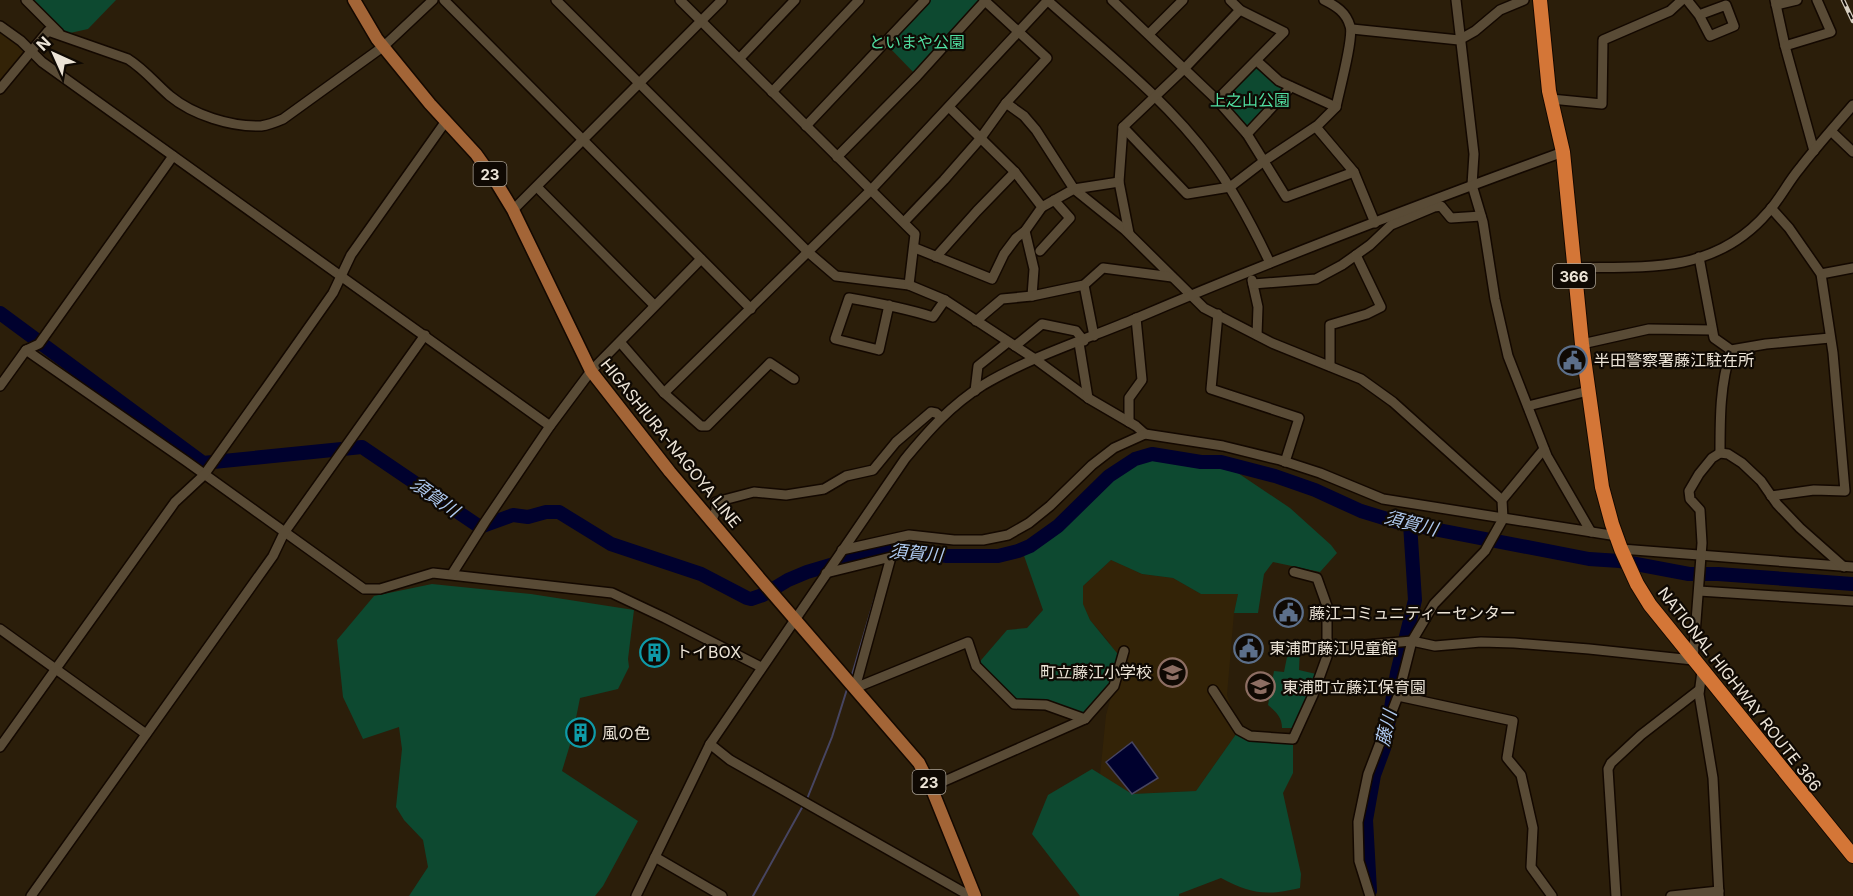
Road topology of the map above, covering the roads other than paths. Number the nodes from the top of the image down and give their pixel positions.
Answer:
1 (26, 0) edge
2 (354, 0) edge
3 (433, 0) edge
4 (444, 0) edge
5 (556, 0) edge
6 (680, 0) edge
7 (722, 0) edge
8 (795, 0) edge
9 (859, 0) edge
10 (925, 0) edge
11 (1047, 0) edge
12 (1112, 0) edge
13 (1183, 0) edge
14 (1230, 0) edge
15 (1324, 0) edge
16 (1456, 0) edge
17 (1524, 0) edge
18 (1540, 0) edge
19 (1682, 0) edge
20 (1687, 0) edge
21 (1797, 0) edge
22 (1817, 0) edge
23 (984, 1) edge
24 (1775, 2) edge
25 (1240, 10) junction
26 (1699, 15) dead end
27 (701, 21) junction
28 (0, 26) edge
29 (1352, 29) junction
30 (1018, 32) junction
31 (1149, 34) junction
32 (60, 35) junction
33 (1459, 40) junction
34 (384, 46) junction
35 (1785, 46) junction
36 (31, 51) junction
37 (740, 58) junction
38 (1257, 61) junction
39 (1185, 68) junction
40 (640, 83) junction
41 (1292, 87) junction
42 (0, 89) edge
43 (772, 92) junction
44 (1153, 96) junction
45 (1551, 99) junction
46 (1217, 100) junction
47 (1006, 103) junction
48 (1853, 105) edge
49 (949, 107) junction
50 (1336, 107) junction
51 (446, 121) junction
52 (806, 126) junction
53 (1123, 127) junction
54 (1316, 127) junction
55 (1831, 131) junction
56 (1246, 134) junction
57 (980, 139) junction
58 (582, 141) junction
59 (1814, 151) junction
60 (1563, 152) junction
61 (1853, 152) edge
62 (173, 156) junction
63 (837, 157) junction
64 (1264, 161) junction
65 (1015, 172) junction
66 (1354, 172) junction
67 (1119, 182) junction
68 (1472, 185) junction
69 (537, 187) junction
70 (1230, 187) junction
71 (1074, 189) junction
72 (870, 191) junction
73 (1054, 200) junction
74 (1042, 207) junction
75 (1771, 208) junction
76 (513, 210) junction
77 (1481, 216) junction
78 (904, 222) junction
79 (1375, 223) junction
80 (1025, 231) junction
81 (1129, 233) junction
82 (915, 248) junction
83 (1040, 251) dead end
84 (808, 252) junction
85 (1356, 255) junction
86 (936, 256) junction
87 (1699, 257) junction
88 (701, 259) junction
89 (1270, 263) junction
90 (1574, 268) junction
91 (1853, 268) edge
92 (1250, 271) junction
93 (1821, 274) junction
94 (340, 276) junction
95 (1172, 277) junction
96 (1253, 284) junction
97 (909, 285) junction
98 (1084, 285) junction
99 (1191, 295) junction
100 (1032, 296) junction
101 (945, 300) junction
102 (654, 305) junction
103 (889, 305) junction
104 (751, 309) junction
105 (1218, 314) junction
106 (1136, 318) junction
107 (976, 321) junction
108 (1712, 330) junction
109 (425, 335) junction
110 (1257, 335) junction
111 (1094, 336) junction
112 (1830, 338) junction
113 (620, 342) junction
114 (1082, 342) junction
115 (1011, 344) junction
116 (1582, 344) junction
117 (26, 350) junction
118 (1731, 350) junction
119 (1035, 360) junction
120 (1330, 366) junction
121 (591, 372) junction
122 (794, 379) dead end
123 (0, 386) edge
124 (975, 391) junction
125 (1588, 391) junction
126 (664, 393) junction
127 (1088, 398) junction
128 (1528, 406) junction
129 (941, 417) junction
130 (1129, 422) junction
131 (550, 426) junction
132 (1145, 434) junction
133 (1544, 449) junction
134 (1720, 453) junction
135 (1285, 462) junction
136 (1853, 462) edge
137 (1842, 463) junction
138 (204, 475) junction
139 (1771, 496) junction
140 (1502, 500) junction
141 (711, 520) junction
142 (1502, 522) junction
143 (1591, 532) junction
144 (284, 533) junction
145 (1619, 543) junction
146 (842, 550) junction
147 (1700, 559) junction
148 (1848, 567) edge
149 (1294, 572) dead end
150 (826, 573) junction
151 (452, 574) junction
152 (1699, 589) junction
153 (1853, 601) edge
154 (795, 618) junction
155 (0, 629) edge
156 (1412, 640) junction
157 (1330, 648) junction
158 (1124, 651) dead end
159 (1693, 660) junction
160 (760, 668) junction
161 (55, 669) junction
162 (1702, 671) junction
163 (851, 684) junction
164 (1212, 690) dead end
165 (1700, 690) junction
166 (1398, 696) junction
167 (1085, 719) junction
168 (146, 734) junction
169 (710, 744) junction
170 (0, 747) edge
171 (931, 787) junction
172 (1853, 856) edge
173 (655, 857) junction
174 (1719, 894) edge
175 (1368, 895) edge
176 (31, 896) edge
177 (636, 896) edge
178 (722, 896) edge
179 (970, 896) edge
180 (975, 896) edge
181 (1552, 896) edge
182 (1616, 896) edge
183 (1671, 896) edge

1 - 32 street
2 - 34 main road, HIGASHIURA-NAGOYA LINE / 23
3 - 34 street
4 - 58 street
5 - 40 street
6 - 27 street
7 - 27 street
8 - 37 street
9 - 43 street
10 - 52 street
11 - 30 street
11 - 44 street
12 - 31 street
13 - 31 street
14 - 25 street
15 - 29 street
16 - 33 street
17 - 33 street
18 - 45 highway, NATIONAL HIGHWAY ROUTE 366 / 366
19 - 45 street
20 - 26 street
21 - 24 street
22 - 35 street
23 - 30 street
23 - 63 street
24 - 35 street
25 - 38 street
25 - 39 street
27 - 37 street
27 - 40 street
28 - 36 street
29 - 33 street
29 - 50 street
30 - 47 street
30 - 49 street
31 - 39 street
32 - 34 street
32 - 36 street
33 - 68 street
34 - 51 main road, HIGASHIURA-NAGOYA LINE / 23
35 - 59 street
36 - 42 street
36 - 62 street
37 - 43 street
38 - 41 street
38 - 46 street
39 - 44 street
39 - 46 street
40 - 58 street
40 - 84 street
41 - 50 street
41 - 56 street
43 - 52 street
44 - 53 street
44 - 70 street
45 - 60 highway, NATIONAL HIGHWAY ROUTE 366 / 366
46 - 56 street
47 - 57 street
47 - 71 street
48 - 55 street
49 - 57 street
49 - 72 street
50 - 54 street
51 - 76 main road, HIGASHIURA-NAGOYA LINE / 23
51 - 94 street
52 - 63 street
53 - 67 street
53 - 70 street
54 - 64 street
54 - 66 street
55 - 59 street
55 - 61 street
56 - 64 street
57 - 65 street
57 - 78 street
58 - 69 street
58 - 88 street
59 - 75 street
60 - 68 street
60 - 90 highway, NATIONAL HIGHWAY ROUTE 366 / 366
62 - 94 street
62 - 117 street
63 - 72 street
64 - 66 street
64 - 70 street
65 - 74 street
65 - 86 street
66 - 79 street
67 - 71 street
67 - 81 street
68 - 77 street
68 - 79 street
69 - 76 street
69 - 102 street
70 - 89 street
71 - 73 street
71 - 81 street
72 - 78 street
72 - 84 street
73 - 74 street
73 - 83 street
74 - 80 street
75 - 87 street
75 - 93 street
76 - 121 main road, HIGASHIURA-NAGOYA LINE / 23
77 - 85 street
77 - 128 street
78 - 82 street
79 - 89 street
80 - 86 street
80 - 100 street
81 - 95 street
82 - 86 street
82 - 97 street
84 - 97 street
84 - 104 street
85 - 96 street
85 - 120 street
87 - 90 street
87 - 108 street
88 - 102 street
88 - 104 street
89 - 92 street
90 - 116 highway, NATIONAL HIGHWAY ROUTE 366 / 366
91 - 93 street
92 - 96 street
92 - 99 street
93 - 112 street
94 - 109 street
94 - 138 street
95 - 98 street
95 - 99 street
96 - 110 street
97 - 101 street
98 - 100 street
98 - 111 street
99 - 105 street
99 - 106 street
100 - 107 street
101 - 103 street
101 - 107 street
102 - 113 street
103 - 103 street
104 - 126 street
105 - 110 street
105 - 135 street
106 - 111 street
106 - 130 street
107 - 115 street
108 - 116 street
108 - 118 street
109 - 131 street
109 - 144 street
110 - 120 street
111 - 114 street
112 - 118 street
112 - 137 street
113 - 121 street
113 - 126 street
114 - 115 street
114 - 119 street
114 - 127 street
115 - 119 street
115 - 124 street
116 - 125 highway, NATIONAL HIGHWAY ROUTE 366 / 366
117 - 123 street
117 - 138 street
118 - 134 street
119 - 124 street
119 - 127 street
120 - 140 street
121 - 131 street
121 - 141 main road, HIGASHIURA-NAGOYA LINE / 23
122 - 126 street
124 - 129 street
125 - 128 street
125 - 145 highway, NATIONAL HIGHWAY ROUTE 366 / 366
127 - 130 street
128 - 133 street
129 - 141 street
129 - 146 street
130 - 132 street
131 - 151 street
132 - 135 street
132 - 146 street
133 - 140 street
133 - 143 street
134 - 139 street
134 - 147 street
135 - 142 street
136 - 137 street
137 - 139 street
138 - 144 street
138 - 161 street
139 - 148 street
140 - 142 street
141 - 154 main road, HIGASHIURA-NAGOYA LINE / 23
142 - 143 street
142 - 156 street
143 - 145 street
144 - 151 street
144 - 168 street
145 - 147 street
145 - 159 highway, NATIONAL HIGHWAY ROUTE 366 / 366
146 - 150 street
147 - 148 street
147 - 152 street
149 - 157 street
150 - 154 street
150 - 163 street
151 - 160 street
152 - 153 street
152 - 159 street
154 - 160 street
154 - 163 main road, HIGASHIURA-NAGOYA LINE / 23
155 - 161 street
156 - 157 street
156 - 159 street
156 - 166 street
157 - 164 street
158 - 167 street
159 - 162 highway, NATIONAL HIGHWAY ROUTE 366 / 366
160 - 169 street
161 - 168 street
161 - 170 street
162 - 165 street
162 - 172 highway, NATIONAL HIGHWAY ROUTE 366 / 366
163 - 167 street
163 - 171 main road, HIGASHIURA-NAGOYA LINE / 23
165 - 174 street
165 - 182 street
166 - 175 street
166 - 181 street
167 - 171 street
168 - 176 street
169 - 173 street
169 - 179 street
171 - 180 main road, HIGASHIURA-NAGOYA LINE / 23
173 - 177 street
173 - 178 street
174 - 183 street

